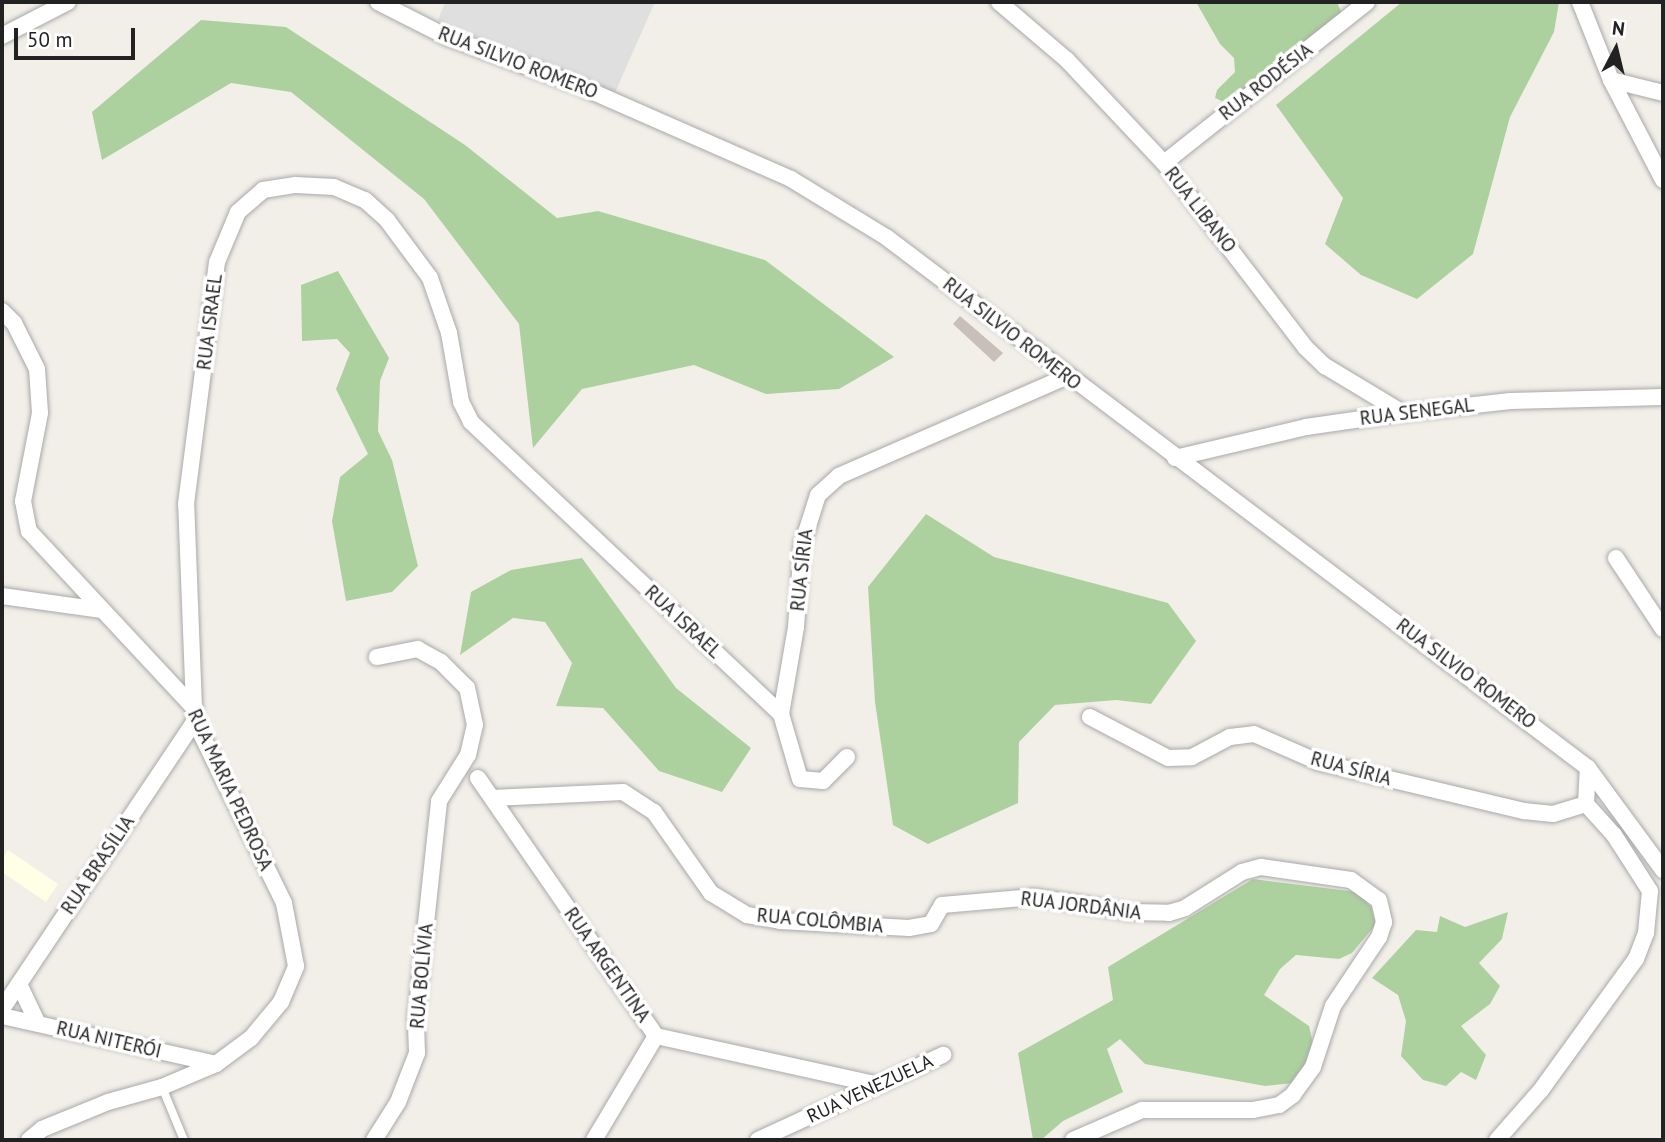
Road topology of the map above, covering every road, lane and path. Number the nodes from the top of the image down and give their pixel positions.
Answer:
1 (68, 2) edge
2 (378, 2) edge
3 (999, 2) edge
4 (1367, 2) edge
5 (1580, 2) edge
6 (2, 36) edge
7 (1611, 80) junction
8 (1663, 93) edge
9 (1164, 163) junction
10 (1663, 180) edge
11 (2, 311) edge
12 (1066, 377) junction
13 (1663, 397) edge
14 (1402, 413) junction
15 (1175, 458) junction
16 (1616, 558) dead end
17 (2, 596) edge
18 (102, 610) junction
19 (1663, 629) edge
20 (377, 657) dead end
21 (194, 714) junction
22 (781, 714) junction
23 (1090, 717) dead end
24 (847, 757) dead end
25 (1588, 768) junction
26 (478, 778) dead end
27 (492, 798) junction
28 (1586, 804) junction
29 (1663, 870) edge
30 (909, 928) joint
31 (19, 984) junction
32 (2, 1009) edge
33 (2, 1016) edge
34 (38, 1024) junction
35 (656, 1036) junction
36 (943, 1055) dead end
37 (216, 1064) junction
38 (875, 1084) junction
39 (162, 1087) junction
40 (29, 1140) edge
41 (184, 1140) edge
42 (374, 1140) edge
43 (594, 1140) edge
44 (758, 1140) edge
45 (1073, 1140) edge
46 (1497, 1140) edge

1 - 6 street
2 - 12 street, RUA SILVIO ROMERO
3 - 9 street, RUA LIBANO
4 - 9 street, RUA RODÉSIA
5 - 7 street
7 - 8 street
7 - 10 street
9 - 14 street, RUA LIBANO
11 - 18 street, RUA MARIA PEDROSA
12 - 15 street, RUA SILVIO ROMERO
12 - 22 street, RUA SÍRIA
13 - 14 street, RUA SENEGAL
14 - 15 street, RUA SENEGAL
15 - 25 street, RUA SILVIO ROMERO
16 - 19 street
17 - 18 street
18 - 21 street, RUA MARIA PEDROSA
20 - 42 street, RUA BOLÍVIA
21 - 22 street, RUA ISRAEL
21 - 31 street, RUA BRASÍLIA
21 - 37 street, RUA MARIA PEDROSA
22 - 24 street, RUA SÍRIA
23 - 28 street, RUA SÍRIA
25 - 28 street
25 - 29 street, RUA SILVIO ROMERO
26 - 27 street, RUA ARGENTINA
27 - 30 street, RUA COLÔMBIA
27 - 35 street, RUA ARGENTINA
28 - 46 street
30 - 45 street, RUA JORDÂNIA
31 - 32 street, RUA BRASÍLIA
31 - 34 street
33 - 34 street, RUA NITERÓI
34 - 37 street, RUA NITERÓI
35 - 38 street, RUA ARGENTINA
35 - 43 street
36 - 38 street, RUA VENEZUELA
37 - 39 street, RUA MARIA PEDROSA
38 - 44 street, RUA VENEZUELA
39 - 40 street, RUA MARIA PEDROSA
39 - 41 lane

